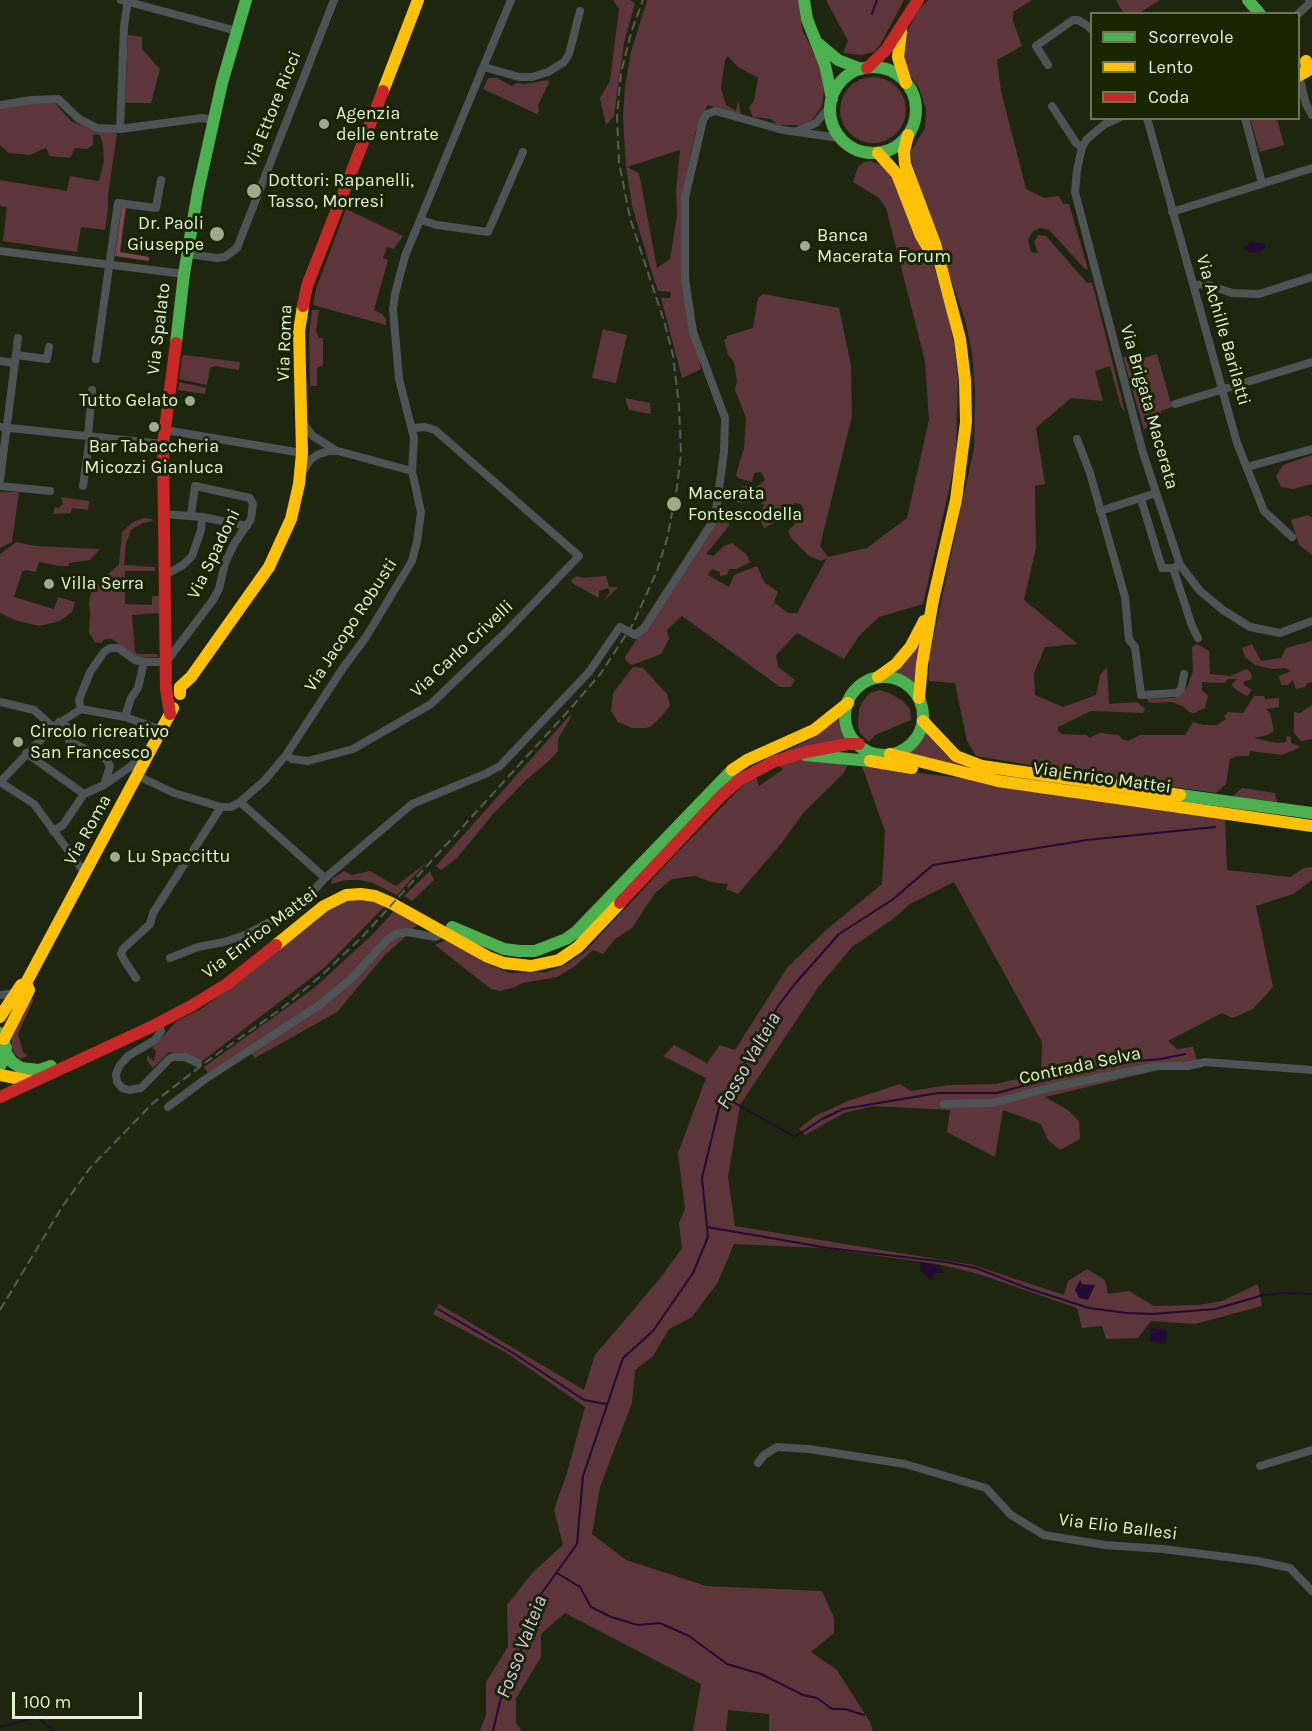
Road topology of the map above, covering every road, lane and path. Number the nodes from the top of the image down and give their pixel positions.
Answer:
1 (126, 0) edge
2 (246, 0) edge
3 (334, 0) edge
4 (418, 0) edge
5 (511, 0) edge
6 (804, 0) edge
7 (918, 0) edge
8 (1248, 0) edge
9 (1309, 0) edge
10 (580, 11) dead end
11 (1258, 12) edge
12 (1300, 13) edge
13 (902, 27) junction
14 (1090, 28) edge
15 (237, 31) junction
16 (817, 43) junction
17 (1048, 65) dead end
18 (1305, 66) edge
19 (484, 67) junction
20 (864, 69) junction
21 (906, 83) junction
22 (831, 102) junction
23 (0, 105) edge
24 (1052, 106) dead end
25 (1312, 115) edge
26 (213, 120) junction
27 (1114, 120) edge
28 (1148, 120) edge
29 (1246, 120) edge
30 (120, 129) junction
31 (793, 132) junction
32 (908, 135) junction
33 (840, 138) junction
34 (1082, 147) junction
35 (524, 152) dead end
36 (878, 153) junction
37 (1312, 168) edge
38 (161, 180) dead end
39 (1262, 183) junction
40 (1172, 212) junction
41 (421, 220) junction
42 (0, 251) edge
43 (188, 254) junction
44 (110, 265) junction
45 (941, 268) junction
46 (184, 274) junction
47 (1312, 277) edge
48 (1194, 285) junction
49 (18, 338) dead end
50 (49, 347) dead end
51 (97, 358) dead end
52 (15, 359) junction
53 (0, 361) edge
54 (1312, 362) edge
55 (1222, 388) junction
56 (93, 391) dead end
57 (1174, 404) dead end
58 (302, 422) junction
59 (4, 427) edge
60 (412, 428) junction
61 (165, 430) junction
62 (89, 436) junction
63 (1077, 439) dead end
64 (163, 444) junction
65 (1312, 449) edge
66 (338, 451) junction
67 (302, 453) junction
68 (1247, 468) junction
69 (412, 471) junction
70 (301, 474) junction
71 (0, 480) edge
72 (0, 486) edge
73 (83, 486) dead end
74 (50, 491) dead end
75 (1156, 493) junction
76 (1141, 499) junction
77 (1100, 511) junction
78 (164, 514) junction
79 (191, 515) junction
80 (202, 517) junction
81 (247, 526) junction
82 (1292, 537) dead end
83 (1176, 567) junction
84 (165, 575) junction
85 (933, 600) junction
86 (1312, 621) edge
87 (1198, 638) dead end
88 (144, 662) junction
89 (168, 668) junction
90 (1185, 674) dead end
91 (191, 677) junction
92 (878, 678) junction
93 (179, 692) junction
94 (0, 702) edge
95 (848, 703) junction
96 (81, 709) junction
97 (921, 709) junction
98 (170, 714) junction
99 (125, 717) junction
100 (56, 725) junction
101 (159, 729) junction
102 (861, 746) junction
103 (26, 753) junction
104 (890, 754) junction
105 (286, 755) junction
106 (794, 755) junction
107 (873, 757) junction
108 (138, 776) junction
109 (998, 781) junction
110 (0, 782) edge
111 (104, 784) junction
112 (84, 794) junction
113 (240, 802) junction
114 (221, 807) junction
115 (1312, 813) edge
116 (1312, 826) edge
117 (53, 831) junction
118 (86, 871) junction
119 (326, 878) junction
120 (446, 932) junction
121 (170, 958) dead end
122 (136, 978) dead end
123 (26, 983) junction
124 (17, 993) junction
125 (0, 995) edge
126 (0, 1017) edge
127 (158, 1023) junction
128 (2, 1036) edge
129 (6, 1053) junction
130 (0, 1066) edge
131 (1312, 1070) edge
132 (0, 1075) edge
133 (204, 1080) junction
134 (30, 1081) junction
135 (0, 1096) edge
136 (944, 1104) dead end
137 (168, 1107) dead end
138 (1312, 1450) edge
139 (758, 1463) dead end
140 (1260, 1466) dead end
141 (1312, 1592) edge

1 - 15 street
1 - 30 street
2 - 15 main road, Via Spalato
3 - 43 street, Via Ettore Ricci
4 - 58 main road, Via Roma
5 - 19 street, Via Jacopo Robusti
6 - 16 main road
7 - 13 main road
8 - 11 main road
9 - 12 street
10 - 19 street
13 - 20 main road
13 - 21 main road
14 - 17 street
15 - 26 main road, Via Spalato
16 - 20 main road
16 - 22 main road
18 - 25 street
19 - 41 street, Via Jacopo Robusti
20 - 21 main road
20 - 22 main road
21 - 32 main road
22 - 31 street
22 - 33 main road
23 - 30 street
24 - 34 street
26 - 30 street
26 - 43 main road, Via Spalato
27 - 34 street
28 - 40 street, Via Achille Barilatti
29 - 39 street
31 - 33 street
31 - 119 street
32 - 36 main road
32 - 45 main road
33 - 36 main road
34 - 75 street, Via Brigata Macerata
35 - 41 street
36 - 45 main road
37 - 39 street
38 - 44 street
39 - 40 street
40 - 48 street, Via Achille Barilatti
41 - 60 street, Via Jacopo Robusti
42 - 44 street
43 - 46 main road, Via Spalato
44 - 46 street
44 - 51 street
45 - 85 main road
46 - 61 main road, Via Spalato
47 - 48 street
48 - 55 street, Via Achille Barilatti
49 - 52 street
50 - 52 street
52 - 53 street
52 - 59 street
54 - 55 street
55 - 57 street
55 - 68 street, Via Achille Barilatti
56 - 62 street
58 - 66 street
58 - 67 main road, Via Roma
59 - 62 street
59 - 71 street
60 - 69 street, Via Jacopo Robusti
60 - 105 street, Via Carlo Crivelli
61 - 64 main road, Via Spalato
61 - 67 street
62 - 64 street
62 - 73 street
63 - 77 street
64 - 78 main road, Via Spalato
65 - 68 street
66 - 69 street
66 - 70 street
67 - 70 main road, Via Roma
68 - 82 street, Via Achille Barilatti
69 - 105 street, Via Jacopo Robusti
70 - 91 main road, Via Roma
72 - 74 street
75 - 76 street
75 - 83 street, Via Brigata Macerata
76 - 77 street
76 - 83 street
77 - 90 street
78 - 79 street
78 - 84 main road, Via Spalato
79 - 80 street
79 - 81 street, Via Spadoni
80 - 81 street
80 - 84 street, Via Spadoni
81 - 89 street, Via Spadoni
83 - 86 street, Via Brigata Macerata
83 - 87 street
84 - 89 main road, Via Spalato
85 - 92 main road
85 - 97 main road
88 - 89 street
88 - 96 street
88 - 99 street
89 - 91 main road
89 - 93 main road, Via Spalato
89 - 98 main road, Via Spalato
91 - 93 main road, Via Roma
92 - 95 main road
92 - 97 main road
93 - 98 main road, Via Roma
94 - 100 street
95 - 102 main road
95 - 129 main road, Via Enrico Mattei
96 - 99 street
96 - 100 street
97 - 104 main road
97 - 115 main road, Via Enrico Mattei
98 - 101 main road, Via Roma
99 - 101 street
100 - 103 street
100 - 111 street
101 - 108 main road, Via Roma
101 - 111 street
102 - 106 main road, Via Enrico Mattei
102 - 107 main road
103 - 110 street
103 - 112 street
104 - 107 main road
104 - 109 main road, Via Enrico Mattei
105 - 113 street, Via Jacopo Robusti
106 - 107 main road
106 - 120 main road, Via Enrico Mattei
107 - 109 main road
108 - 114 street
108 - 118 main road, Via Roma
109 - 116 main road, Via Enrico Mattei
110 - 117 street
111 - 112 street
112 - 117 street
113 - 114 street, Via Jacopo Robusti
113 - 119 street
114 - 122 street
117 - 118 street
118 - 123 main road, Via Roma
119 - 121 street
120 - 127 main road, Via Enrico Mattei
120 - 133 street
123 - 124 main road, Via Roma
123 - 128 main road, Via Roma
124 - 125 street
124 - 126 main road, Via Roma
127 - 133 street
127 - 134 main road, Via Enrico Mattei
128 - 129 main road, Via Roma
129 - 130 main road
131 - 136 street, Contrada Selva
132 - 134 main road
133 - 137 street
134 - 135 main road, Via Enrico Mattei
138 - 140 street
139 - 141 street, Via Elio Ballesi

